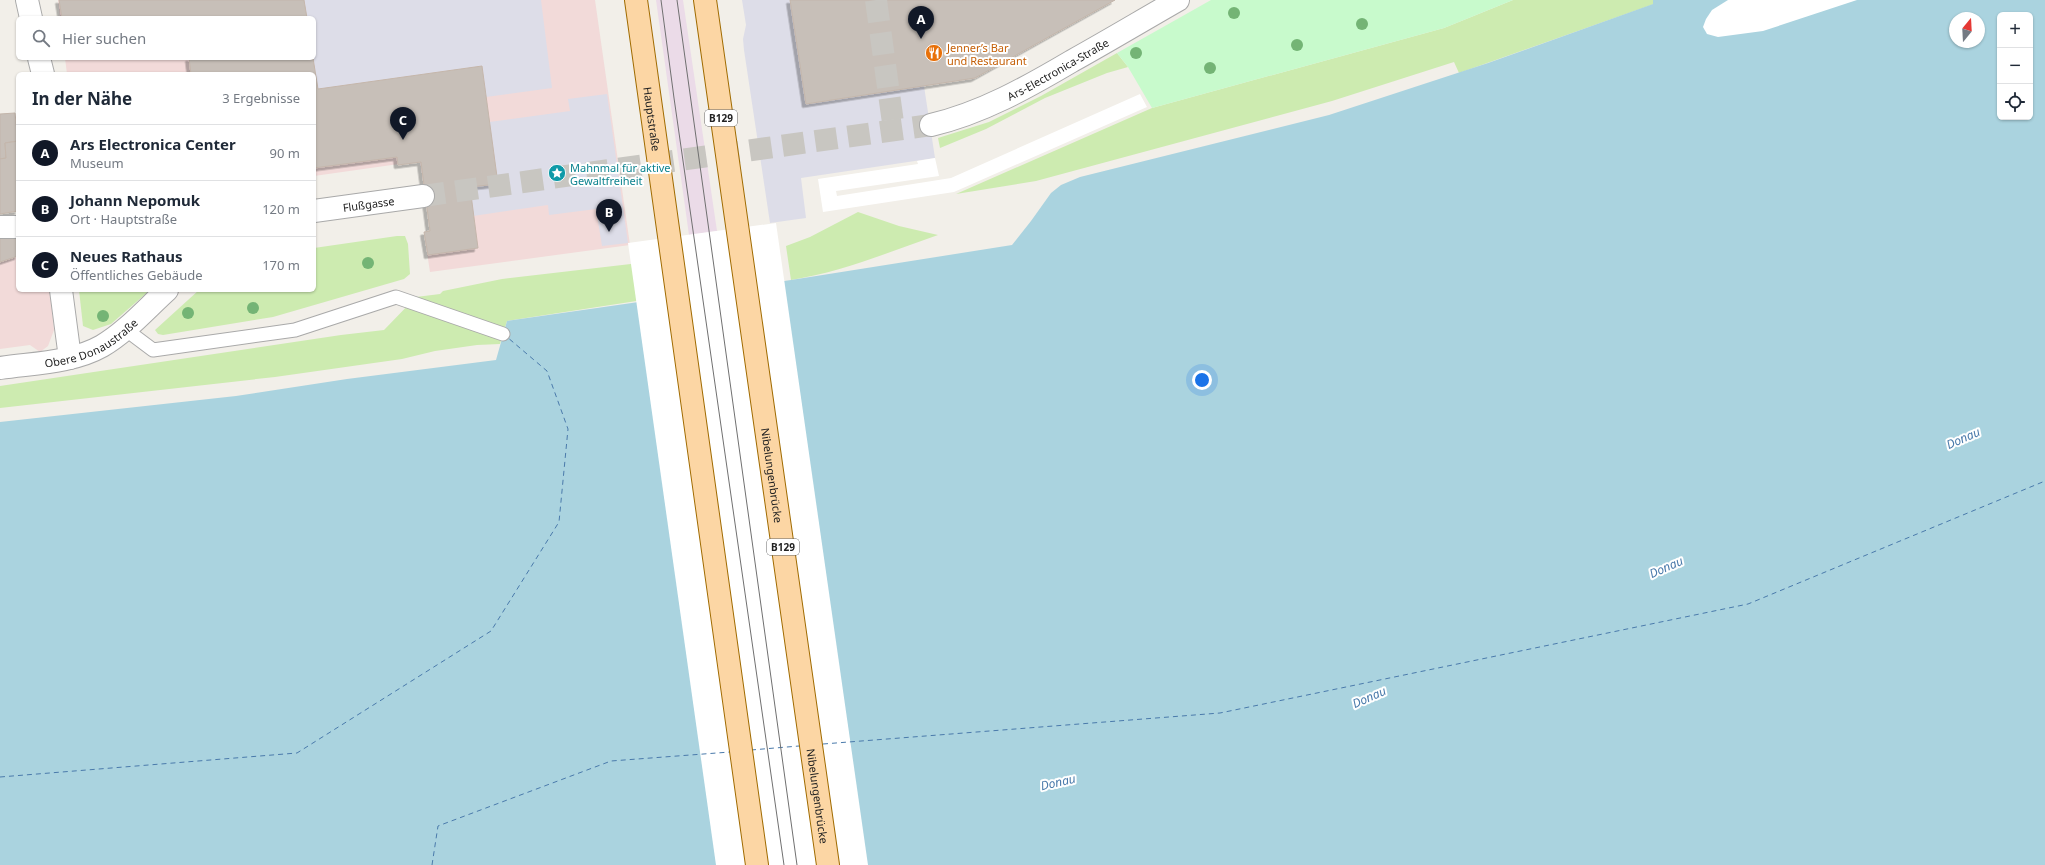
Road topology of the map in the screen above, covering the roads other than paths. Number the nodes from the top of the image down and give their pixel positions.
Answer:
1 (27, 0) edge
2 (636, 0) edge
3 (705, 0) edge
4 (1178, 0) edge
5 (31, 16) edge
6 (40, 60) edge
7 (42, 72) edge
8 (931, 124) tunnel mouth
9 (423, 196) tunnel mouth
10 (316, 211) edge
11 (0, 227) edge
12 (16, 227) edge
13 (61, 292) edge
14 (165, 292) edge
15 (125, 329) junction
16 (503, 334) dead end
17 (70, 358) junction
18 (0, 368) edge
19 (757, 865) edge
20 (828, 865) edge

1 - 5 street
2 - 19 main road, Hauptstraße
3 - 20 main road, Nibelungenbrücke / B129
4 - 8 street, Ars-Electronica-Straße
6 - 7 street
9 - 10 street, Flußgasse
11 - 12 street
13 - 17 street
14 - 15 street, Obere Donaustraße
15 - 16 lane
15 - 17 street, Obere Donaustraße
17 - 18 street, Obere Donaustraße

